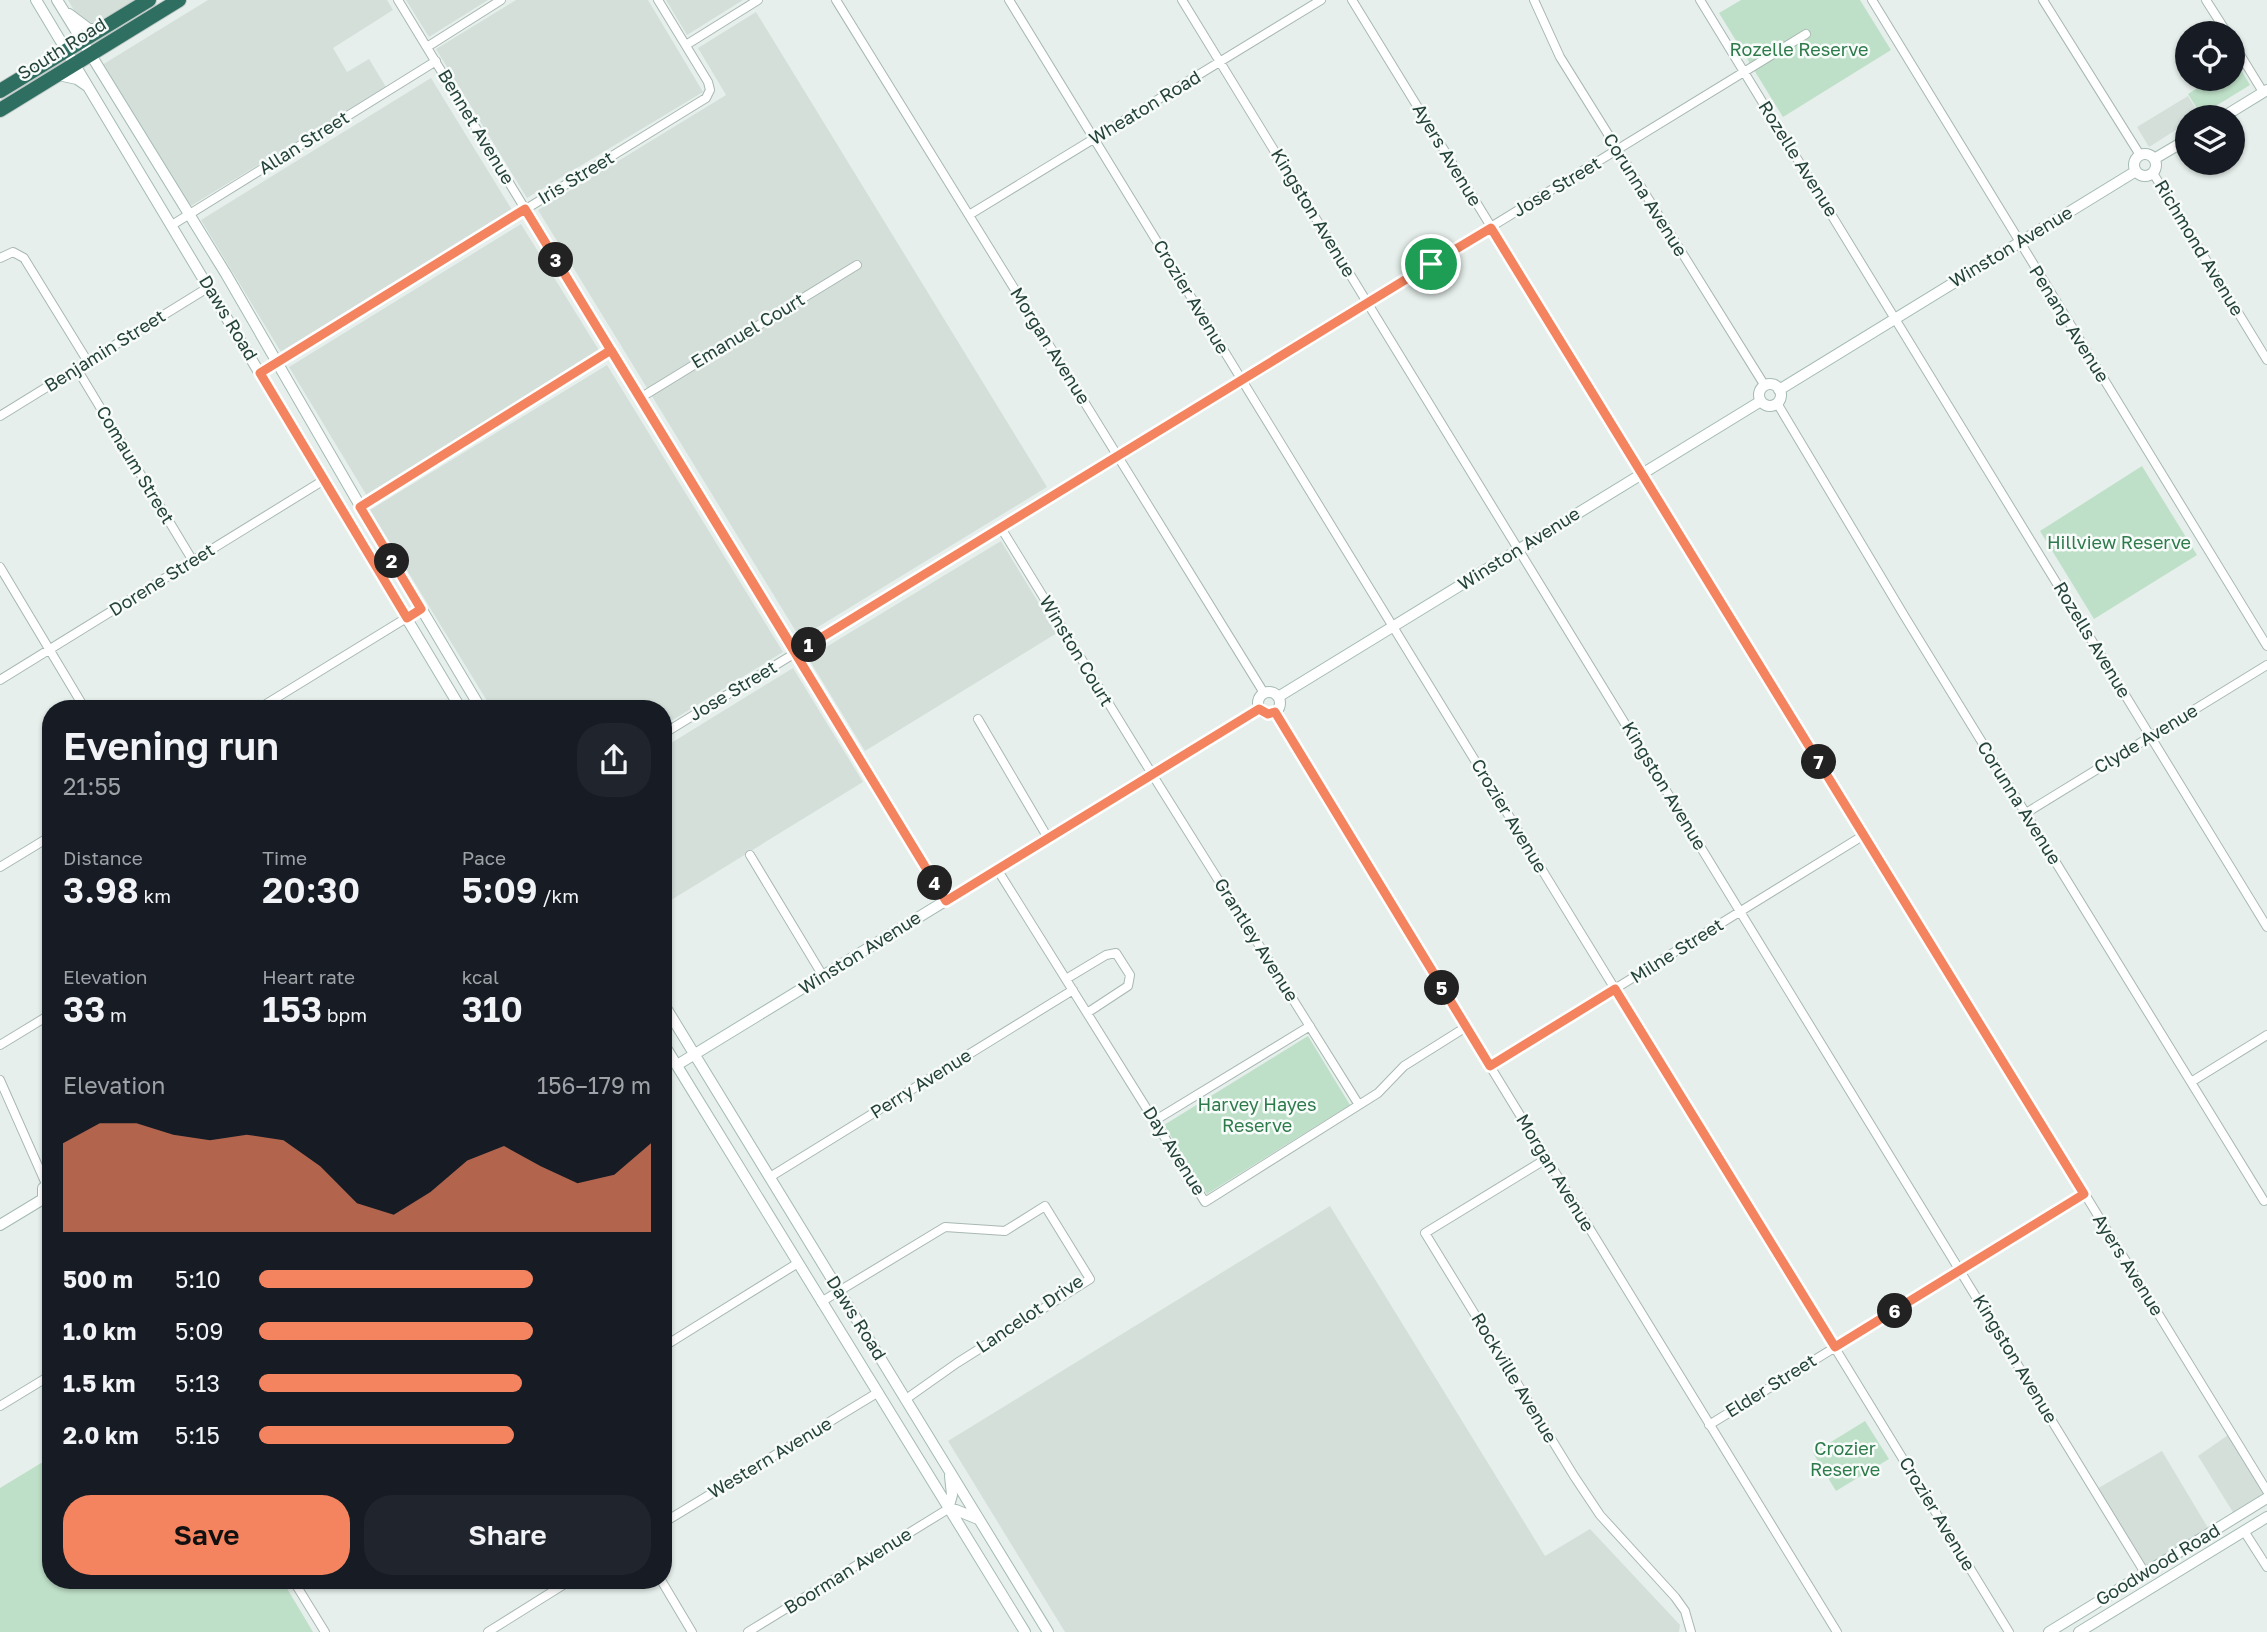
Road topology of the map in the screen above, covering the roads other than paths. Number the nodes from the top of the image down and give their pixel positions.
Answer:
1 (36, 0) edge
2 (149, 0) edge
3 (179, 0) edge
4 (398, 0) edge
5 (502, 0) edge
6 (658, 0) edge
7 (758, 0) edge
8 (836, 0) edge
9 (1009, 0) edge
10 (1182, 0) edge
11 (1321, 0) edge
12 (1352, 0) edge
13 (1534, 0) edge
14 (1700, 0) edge
15 (1872, 0) edge
16 (2043, 0) edge
17 (2206, 0) edge
18 (59, 4) edge
19 (2219, 21) edge
20 (102, 29) junction
21 (1806, 34) dead end
22 (686, 45) junction
23 (427, 47) junction
24 (87, 48) junction
25 (71, 57) junction
26 (436, 61) junction
27 (2245, 61) edge
28 (1220, 62) junction
29 (1745, 72) junction
30 (58, 75) junction
31 (0, 91) edge
32 (2265, 91) edge
33 (93, 94) junction
34 (2242, 105) edge
35 (0, 110) edge
36 (1094, 139) junction
37 (2175, 147) edge
38 (1617, 150) junction
39 (2140, 155) junction
40 (2154, 159) junction
41 (2136, 171) junction
42 (2153, 173) junction
43 (525, 209) junction
44 (189, 215) junction
45 (969, 215) junction
46 (172, 225) junction
47 (1491, 228) junction
48 (2018, 243) junction
49 (0, 258) edge
50 (857, 265) dead end
51 (209, 287) junction
52 (1367, 303) junction
53 (1896, 318) junction
54 (611, 350) junction
55 (2267, 360) edge
56 (88, 362) junction
57 (278, 362) junction
58 (77, 369) junction
59 (260, 373) junction
60 (1242, 380) junction
61 (1765, 386) junction
62 (1779, 390) junction
63 (640, 398) junction
64 (1761, 401) junction
65 (1777, 403) junction
66 (0, 416) edge
67 (1118, 456) junction
68 (1641, 474) junction
69 (324, 480) junction
70 (360, 507) junction
71 (1001, 528) junction
72 (1518, 549) junction
73 (193, 561) junction
74 (0, 567) edge
75 (421, 609) junction
76 (407, 618) junction
77 (1393, 626) junction
78 (2267, 646) edge
79 (49, 650) junction
80 (796, 653) junction
81 (2267, 666) edge
82 (0, 680) edge
83 (1264, 693) junction
84 (1278, 696) junction
85 (80, 700) edge
86 (273, 700) edge
87 (456, 700) edge
88 (476, 700) edge
89 (1259, 709) junction
90 (1275, 712) junction
91 (978, 719) dead end
92 (672, 729) edge
93 (2151, 737) junction
94 (1152, 774) junction
95 (2026, 813) junction
96 (1864, 835) junction
97 (1048, 838) junction
98 (42, 841) edge
99 (750, 855) dead end
100 (0, 867) edge
101 (997, 869) junction
102 (946, 901) junction
103 (1740, 911) junction
104 (2267, 927) edge
105 (823, 976) junction
106 (1066, 979) junction
107 (1615, 989) junction
108 (1073, 990) junction
109 (1087, 1013) junction
110 (672, 1017) edge
111 (42, 1019) edge
112 (1310, 1026) junction
113 (1466, 1027) junction
114 (2267, 1035) edge
115 (0, 1045) edge
116 (695, 1054) junction
117 (672, 1058) edge
118 (677, 1066) junction
119 (1490, 1066) junction
120 (0, 1080) edge
121 (2191, 1082) junction
122 (1360, 1105) junction
123 (1154, 1121) junction
124 (1546, 1159) junction
125 (42, 1170) edge
126 (770, 1177) junction
127 (2084, 1194) junction
128 (2266, 1202) edge
129 (42, 1204) edge
130 (0, 1225) edge
131 (797, 1263) junction
132 (1961, 1270) junction
133 (839, 1291) junction
134 (821, 1302) junction
135 (672, 1341) edge
136 (1835, 1347) junction
137 (42, 1380) edge
138 (877, 1393) junction
139 (906, 1399) junction
140 (0, 1406) edge
141 (1709, 1425) junction
142 (949, 1470) junction
143 (2267, 1491) edge
144 (2267, 1499) edge
145 (948, 1509) junction
146 (2267, 1517) edge
147 (672, 1518) edge
148 (979, 1520) junction
149 (2244, 1531) junction
150 (2267, 1567) edge
151 (2146, 1573) junction
152 (2168, 1577) junction
153 (299, 1589) edge
154 (557, 1589) edge
155 (666, 1589) edge
156 (2140, 1595) junction
157 (325, 1632) edge
158 (488, 1632) edge
159 (692, 1632) edge
160 (748, 1632) edge
161 (1025, 1632) edge
162 (1048, 1632) edge
163 (1691, 1632) edge
164 (1837, 1632) edge
165 (2009, 1632) edge
166 (2049, 1632) edge
167 (2079, 1632) edge

1 - 25 main road, Daws Road
2 - 20 highway, South Road
3 - 24 highway, South Road
4 - 23 street, Bennet Avenue
5 - 23 street
6 - 22 street
7 - 22 street
8 - 45 street, Morgan Avenue
9 - 36 street, Crozier Avenue
10 - 28 street, Kingston Avenue
11 - 28 street, Wheaton Road
12 - 47 street, Ayers Avenue
13 - 38 street, Corunna Avenue
14 - 29 street, Rozelle Avenue
15 - 48 street, Penang Avenue
16 - 39 street
17 - 19 street
18 - 20 main road
18 - 24 main road, Daws Road
20 - 24 highway, South Road
21 - 29 street, Jose Street
22 - 43 street, Iris Street
23 - 26 street, Bennet Avenue
24 - 25 highway, South Road
24 - 44 main road, Daws Road
25 - 30 highway, South Road
25 - 31 highway, South Road
25 - 33 main road, Daws Road
26 - 43 street, Bennet Avenue
26 - 44 street, Allan Street
27 - 32 street
28 - 36 street, Wheaton Road
28 - 52 street, Kingston Avenue
29 - 38 street, Jose Street
29 - 53 street, Rozelle Avenue
30 - 33 main road
30 - 35 highway, South Road
32 - 34 main road
33 - 46 main road, Daws Road
36 - 45 street, Wheaton Road
36 - 60 street, Crozier Avenue
37 - 40 main road
38 - 47 street, Jose Street
38 - 61 street, Corunna Avenue
39 - 40 main road
39 - 41 main road
40 - 42 main road
41 - 42 main road
41 - 48 main road, Winston Avenue
42 - 55 street, Richmond Avenue
43 - 54 street, Bennet Avenue
43 - 57 street, Iris Street
44 - 46 street, Allan Street
44 - 57 main road, Daws Road
45 - 67 street, Morgan Avenue
46 - 51 main road, Daws Road
47 - 52 street, Jose Street
47 - 68 street, Ayers Avenue
48 - 53 main road, Winston Avenue
48 - 78 street, Penang Avenue
49 - 56 street
50 - 63 street, Emanuel Court
51 - 56 street, Benjamin Street
51 - 59 main road, Daws Road
52 - 60 street, Jose Street
52 - 72 street, Kingston Avenue
53 - 62 main road, Winston Avenue
53 - 93 street, Rozells Avenue
54 - 63 street, Bennet Avenue
54 - 70 street
56 - 58 street, Benjamin Street
57 - 59 street, Iris Street
57 - 70 main road, Daws Road
58 - 66 street, Benjamin Street
58 - 73 street, Comaum Street
59 - 69 main road, Daws Road
60 - 67 street, Jose Street
60 - 77 street, Crozier Avenue
61 - 62 main road
61 - 64 main road
62 - 65 main road
63 - 80 street, Bennet Avenue
64 - 65 main road
64 - 68 main road, Winston Avenue
65 - 95 street, Corunna Avenue
67 - 71 street, Jose Street
67 - 83 street, Morgan Avenue
68 - 72 main road, Winston Avenue
68 - 96 street, Ayers Avenue
69 - 73 street, Dorene Street
69 - 76 main road, Daws Road
70 - 75 main road, Daws Road
71 - 80 street, Jose Street
71 - 94 street, Winston Court
72 - 77 main road, Winston Avenue
72 - 103 street, Kingston Avenue
73 - 79 street, Dorene Street
74 - 79 street
75 - 76 street
75 - 88 main road, Daws Road
76 - 86 street
76 - 87 main road, Daws Road
77 - 84 main road, Winston Avenue
77 - 107 street, Crozier Avenue
79 - 82 street, Dorene Street
79 - 85 street
80 - 92 street, Jose Street
80 - 102 street, Bennet Avenue
81 - 93 street, Clyde Avenue
83 - 84 main road
83 - 89 main road
84 - 90 main road
89 - 90 main road
89 - 94 main road, Winston Avenue
90 - 113 street, Morgan Avenue
91 - 97 street
93 - 95 street, Clyde Avenue
93 - 104 street, Rozells Avenue
94 - 97 main road, Winston Avenue
94 - 112 street, Grantley Avenue
95 - 121 street, Corunna Avenue
96 - 103 street, Milne Street
96 - 127 street, Ayers Avenue
97 - 101 main road, Winston Avenue
98 - 100 street
99 - 105 street
101 - 102 main road, Winston Avenue
101 - 106 street, Day Avenue
102 - 105 main road, Winston Avenue
103 - 107 street, Milne Street
103 - 132 street, Kingston Avenue
105 - 116 main road, Winston Avenue
106 - 108 street, Day Avenue
106 - 109 street
107 - 119 street, Milne Street
107 - 136 street, Crozier Avenue
108 - 109 street, Day Avenue
108 - 126 street, Perry Avenue
109 - 123 street, Day Avenue
110 - 116 main road, Daws Road
111 - 115 street
112 - 122 street, Grantley Avenue
112 - 123 street
113 - 119 street, Morgan Avenue
113 - 122 street, Day Avenue
114 - 121 street
116 - 118 main road, Winston Avenue
116 - 126 main road, Daws Road
117 - 118 main road, Daws Road
118 - 131 main road, Daws Road
119 - 124 street, Morgan Avenue
120 - 125 street
121 - 128 street, Corunna Avenue
122 - 123 street, Day Avenue
124 - 141 street, Morgan Avenue
124 - 163 street, Rockville Avenue
126 - 133 main road, Daws Road
127 - 132 street, Elder Street
127 - 143 street, Ayers Avenue
129 - 130 main road
131 - 134 main road, Daws Road
131 - 135 street
132 - 136 street, Elder Street
132 - 151 street, Kingston Avenue
133 - 134 street, Lancelot Drive
133 - 139 main road, Daws Road
133 - 139 street, Lancelot Drive
134 - 138 main road, Daws Road
136 - 141 street, Elder Street
136 - 165 street, Crozier Avenue
137 - 140 street
138 - 145 main road, Daws Road
138 - 147 street, Western Avenue
139 - 142 main road, Daws Road
141 - 164 street, Morgan Avenue
142 - 145 main road
142 - 148 main road, Daws Road
144 - 151 main road, Goodwood Road
145 - 148 main road
145 - 160 street, Boorman Avenue
145 - 161 main road, Daws Road
146 - 149 main road, Goodwood Road
148 - 162 main road, Daws Road
149 - 150 street
149 - 152 main road, Goodwood Road
151 - 152 main road
151 - 156 main road
151 - 166 main road, Goodwood Road
152 - 156 main road, Goodwood Road
153 - 157 street
154 - 158 street
155 - 159 street
156 - 167 main road, Goodwood Road

